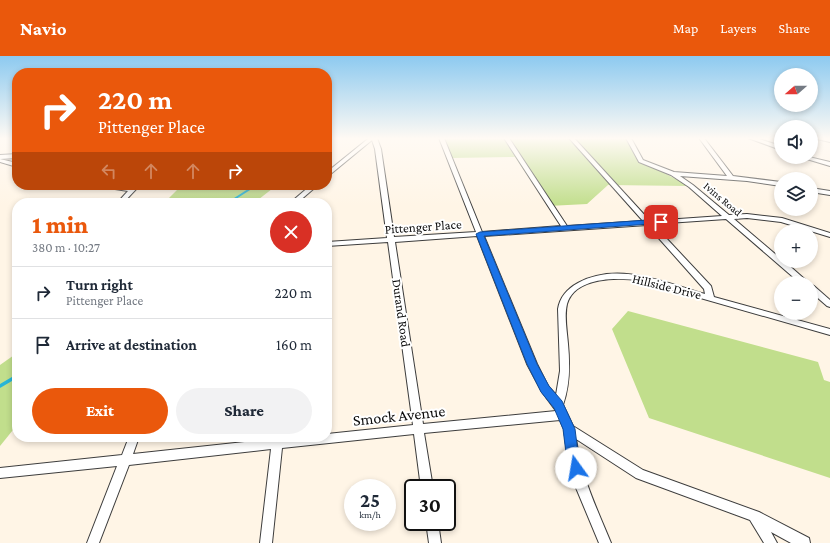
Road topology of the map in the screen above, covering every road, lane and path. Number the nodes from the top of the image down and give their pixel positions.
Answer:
1 (345, 161) edge
2 (380, 161) edge
3 (450, 161) edge
4 (521, 161) edge
5 (592, 161) edge
6 (641, 161) edge
7 (718, 161) edge
8 (818, 161) edge
9 (830, 164) edge
10 (332, 171) edge
11 (672, 174) junction
12 (731, 177) junction
13 (774, 183) edge
14 (132, 190) edge
15 (310, 190) edge
16 (818, 191) edge
17 (830, 193) edge
18 (305, 195) junction
19 (125, 198) edge
20 (300, 198) edge
21 (305, 198) edge
22 (728, 217) junction
23 (648, 222) junction
24 (565, 228) junction
25 (480, 234) junction
26 (830, 235) edge
27 (391, 240) junction
28 (332, 244) edge
29 (797, 276) edge
30 (818, 294) edge
31 (710, 297) junction
32 (830, 304) edge
33 (830, 332) edge
34 (558, 405) junction
35 (563, 415) junction
36 (419, 429) junction
37 (569, 429) junction
38 (332, 436) edge
39 (132, 442) edge
40 (262, 442) edge
41 (278, 442) edge
42 (126, 459) junction
43 (0, 473) edge
44 (426, 479) edge
45 (755, 516) junction
46 (433, 531) edge
47 (93, 543) edge
48 (266, 543) edge
49 (435, 543) edge
50 (605, 543) edge
51 (771, 543) edge
52 (804, 543) edge

1 - 10 street
2 - 27 street, Durand Road
3 - 25 street
4 - 24 street
5 - 23 street
6 - 11 street, Ivins Road
7 - 12 street
8 - 9 street
11 - 12 street
11 - 22 street, Ivins Road
12 - 13 street
14 - 19 street
15 - 18 street
16 - 17 street
18 - 20 street
18 - 21 street
22 - 23 street, Pittenger Place
22 - 26 street, Pittenger Place
22 - 29 street, Ivins Road
23 - 24 street, Pittenger Place
23 - 31 street
24 - 25 street, Pittenger Place
25 - 27 street, Pittenger Place
25 - 34 street
27 - 28 street, Pittenger Place
27 - 36 street, Durand Road
30 - 32 street
31 - 33 street, Hillside Drive
31 - 34 street, Hillside Drive
34 - 35 street
35 - 36 street, Smock Avenue
35 - 37 street
36 - 38 street, Smock Avenue
36 - 44 street, Durand Road
37 - 45 street
37 - 50 street
39 - 42 street
40 - 42 street, Smock Avenue
41 - 48 street
42 - 43 street, Smock Avenue
42 - 47 street
45 - 51 street
45 - 52 street
46 - 49 street

